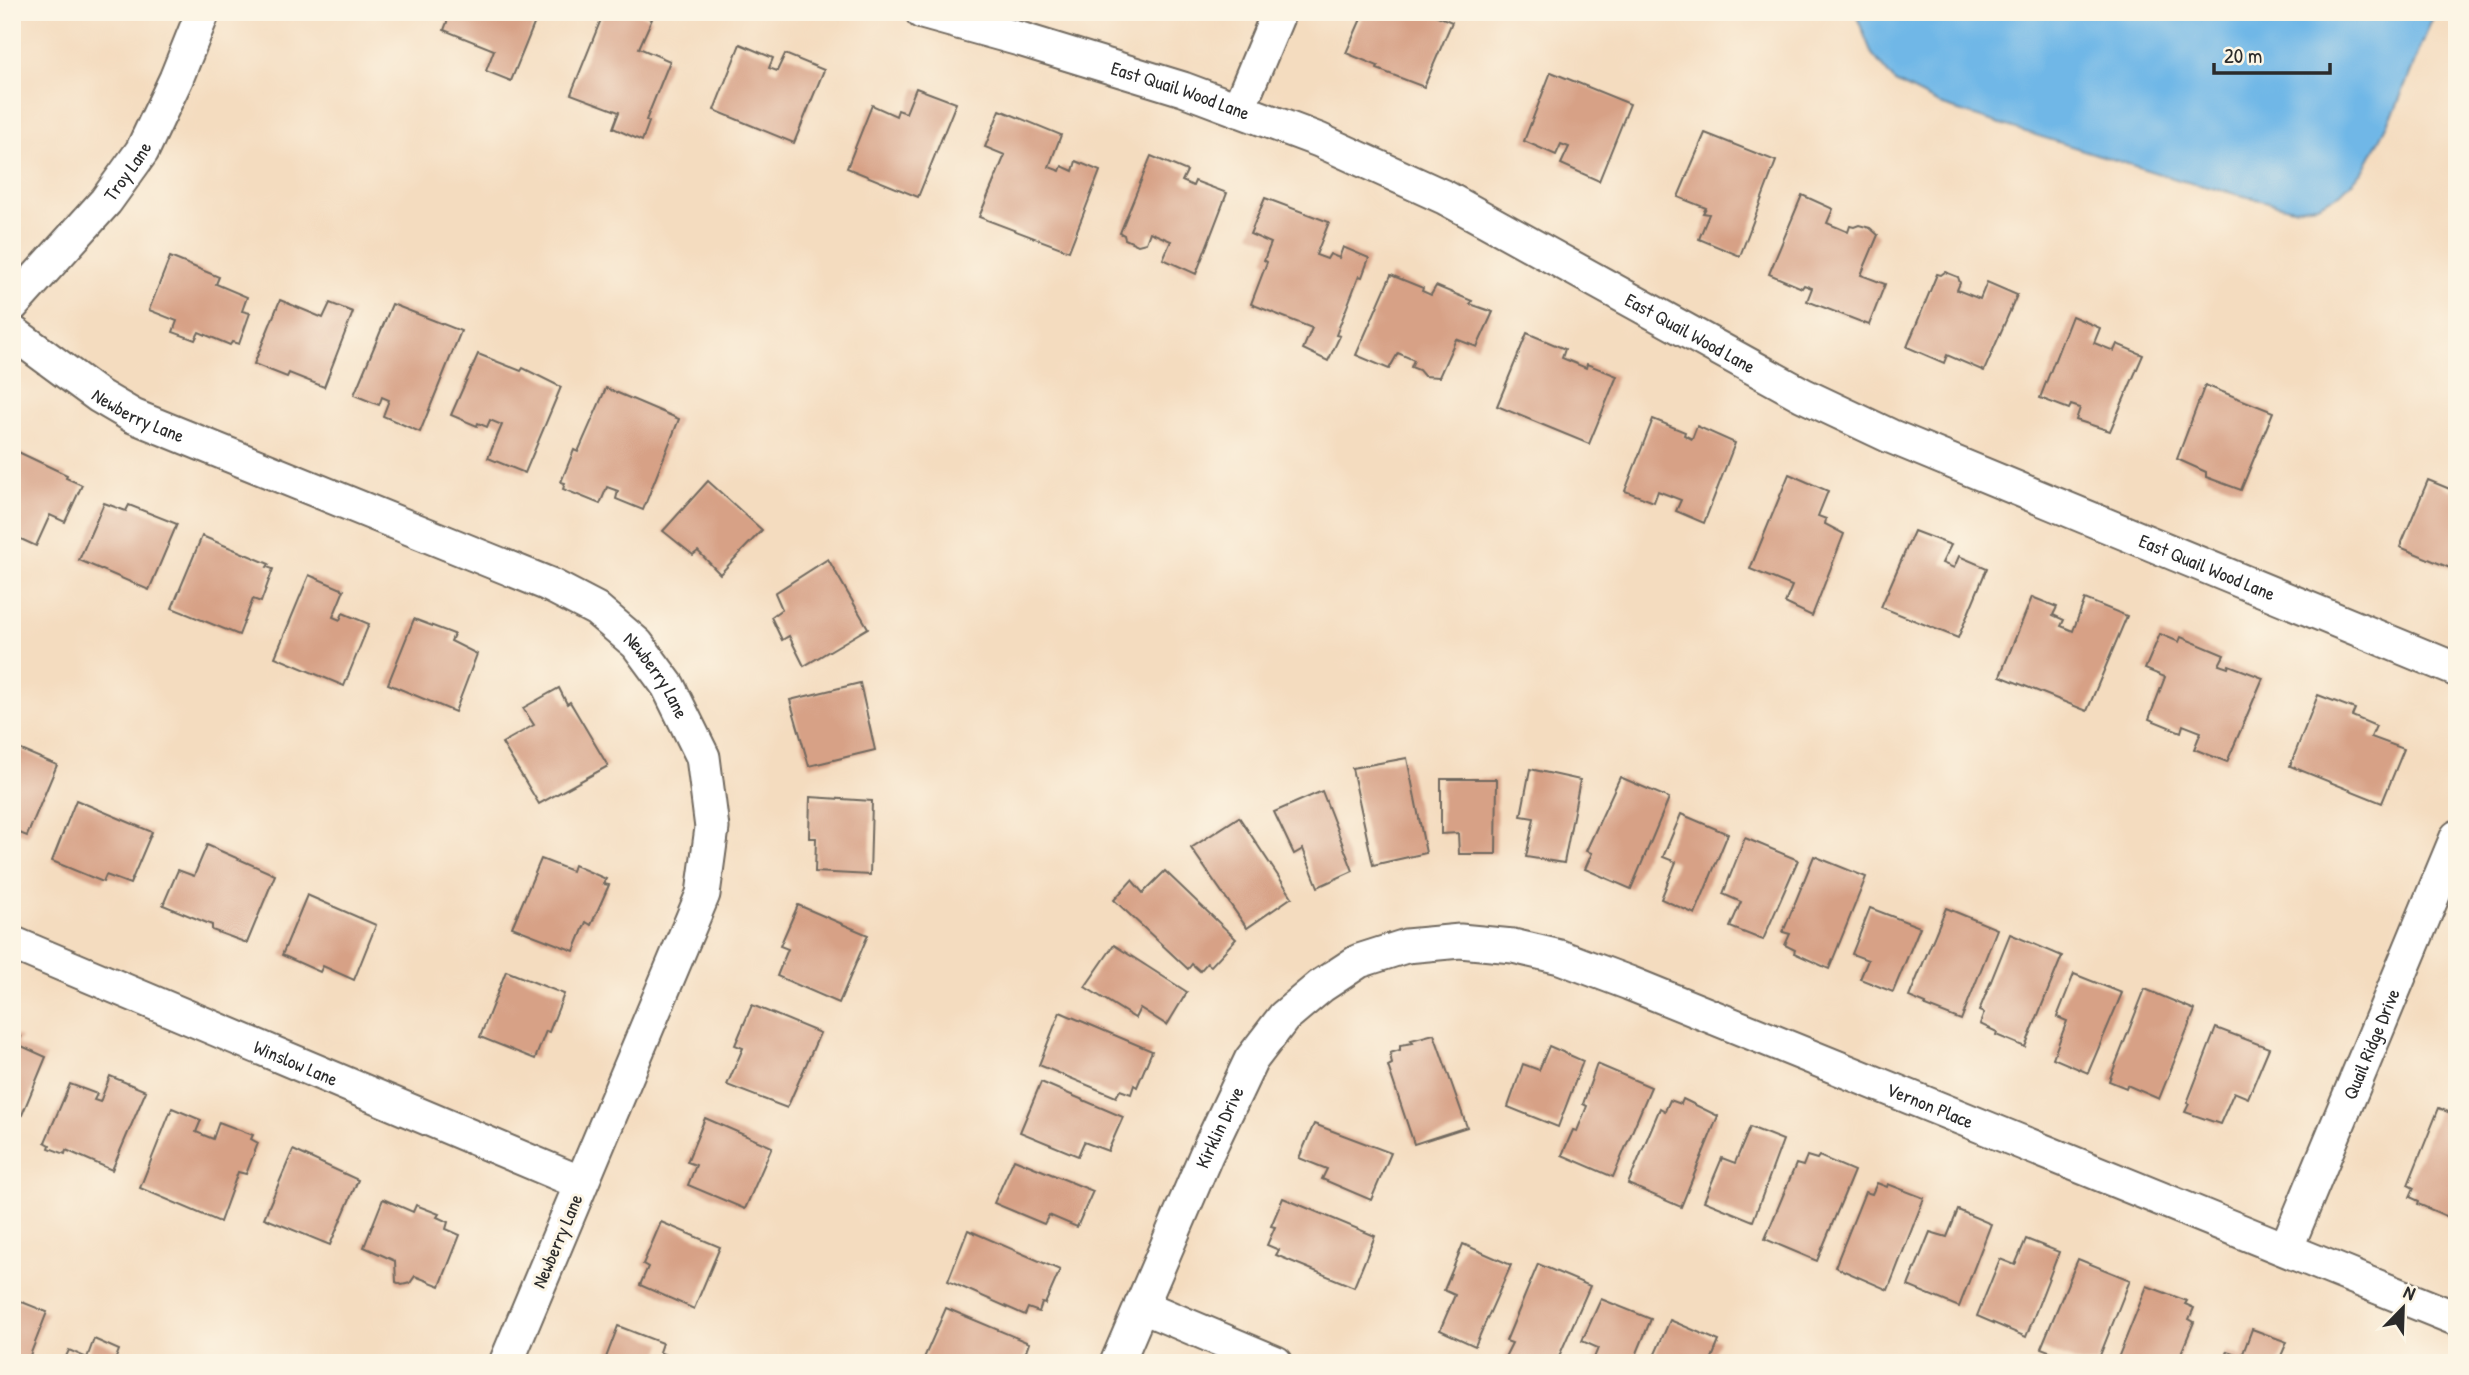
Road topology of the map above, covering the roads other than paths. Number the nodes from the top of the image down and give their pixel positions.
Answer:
1 (203, 12) edge
2 (922, 12) edge
3 (1279, 12) edge
4 (1238, 110) junction
5 (12, 305) edge
6 (12, 332) edge
7 (2457, 670) edge
8 (2457, 837) edge
9 (12, 943) edge
10 (1393, 951) joint
11 (581, 1183) junction
12 (2286, 1249) junction
13 (1141, 1306) junction
14 (2457, 1319) edge
15 (506, 1363) edge
16 (1117, 1363) edge
17 (1276, 1363) edge

1 - 5 street, Troy Lane
2 - 4 street, East Quail Wood Lane
3 - 4 street
4 - 7 street, East Quail Wood Lane
6 - 11 street, Newberry Lane
8 - 12 street, Quail Ridge Drive
9 - 11 street, Winslow Lane
10 - 12 street, Vernon Place
10 - 13 street, Kirklin Drive
11 - 15 street, Newberry Lane
12 - 14 street, Vernon Place
13 - 16 street, Kirklin Drive
13 - 17 street

